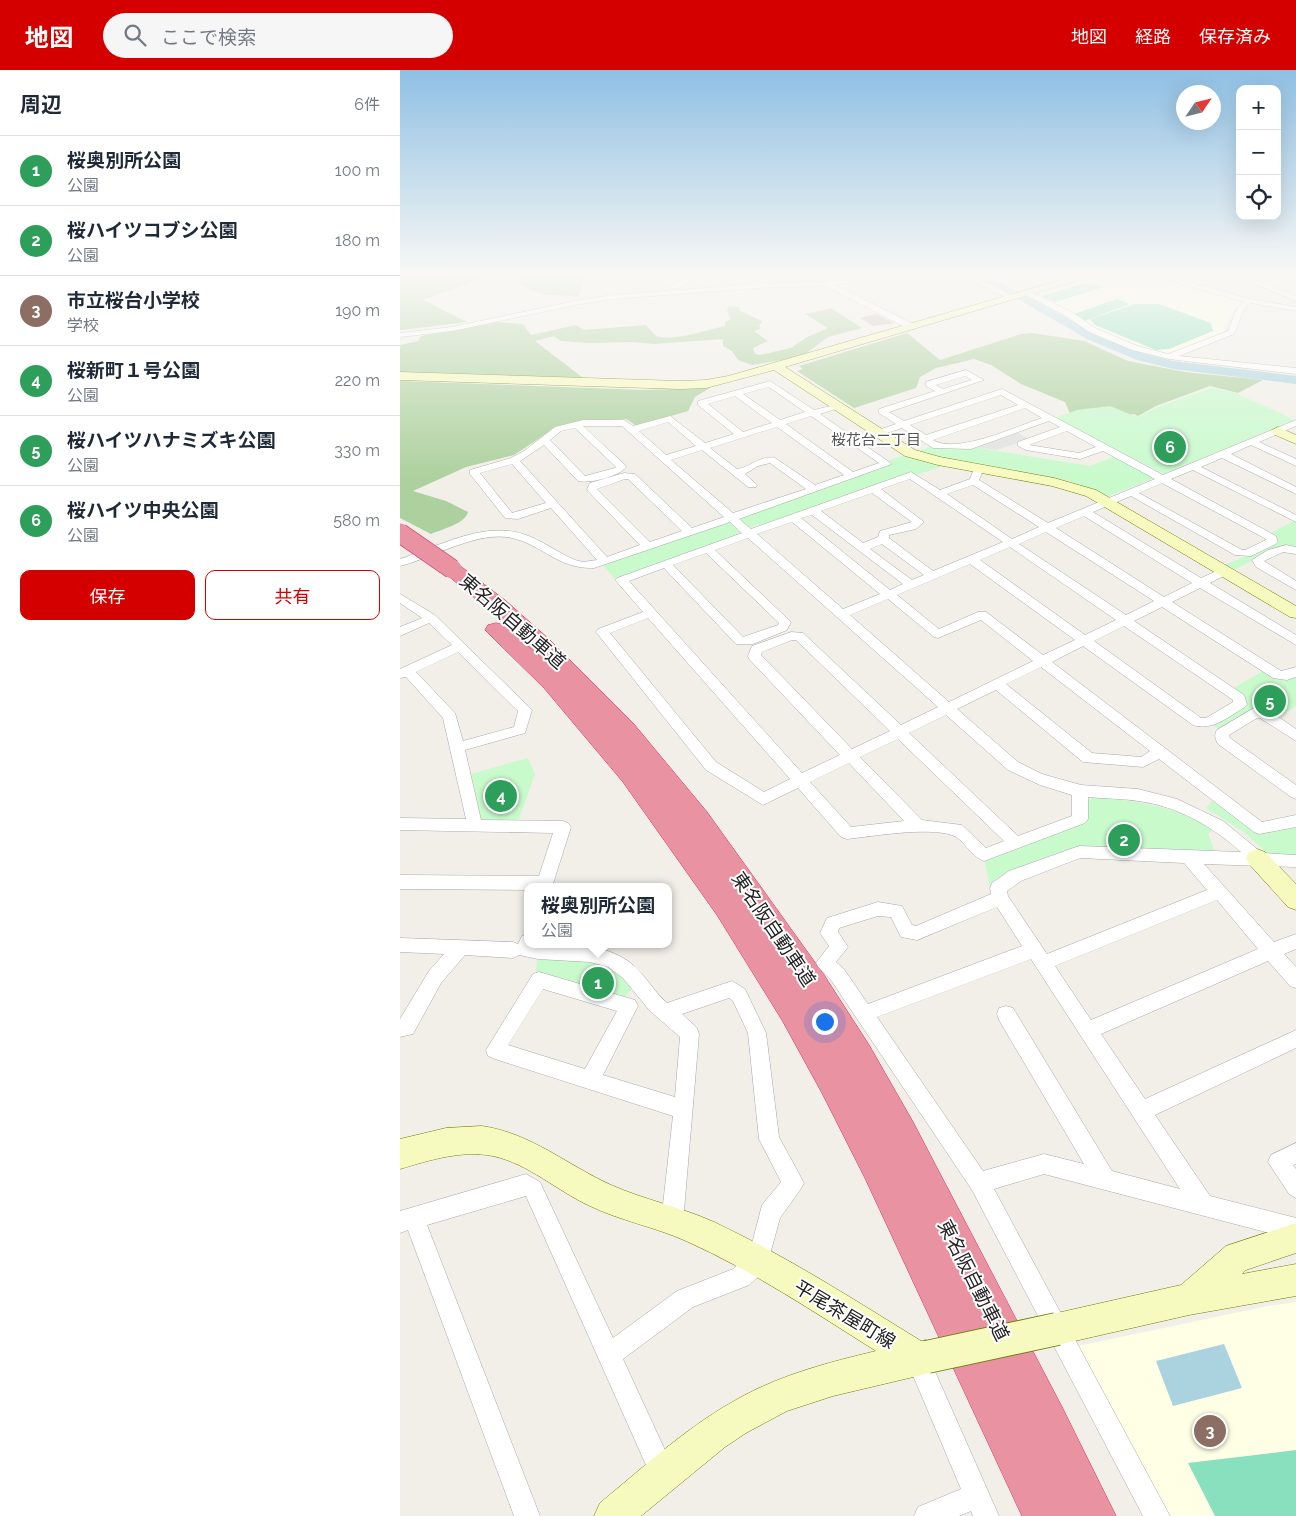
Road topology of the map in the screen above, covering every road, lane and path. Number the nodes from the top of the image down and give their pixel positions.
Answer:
1 (858, 342) edge
2 (1122, 342) edge
3 (1204, 342) edge
4 (1169, 357) junction
5 (776, 366) junction
6 (1296, 370) edge
7 (400, 376) edge
8 (980, 380) junction
9 (942, 392) junction
10 (1002, 392) junction
11 (736, 393) junction
12 (1026, 405) junction
13 (836, 406) junction
14 (812, 413) junction
15 (1050, 418) junction
16 (778, 423) junction
17 (1296, 423) edge
18 (577, 425) junction
19 (903, 425) junction
20 (1067, 428) junction
21 (632, 430) junction
22 (1278, 431) junction
23 (878, 433) junction
24 (741, 435) junction
25 (925, 439) junction
26 (545, 440) junction
27 (1296, 440) edge
28 (1252, 442) junction
29 (703, 446) junction
30 (1104, 447) junction
31 (760, 451) dead end
32 (1223, 454) junction
33 (663, 459) junction
34 (514, 460) junction
35 (772, 460) junction
36 (1296, 464) edge
37 (1194, 467) junction
38 (737, 472) junction
39 (622, 473) junction
40 (977, 474) junction
41 (852, 476) junction
42 (1164, 480) junction
43 (592, 482) junction
44 (752, 485) dead end
45 (813, 489) junction
46 (874, 489) junction
47 (1296, 491) edge
48 (1132, 493) junction
49 (938, 494) junction
50 (1109, 503) junction
51 (554, 504) junction
52 (814, 511) junction
53 (1086, 513) junction
54 (730, 518) junction
55 (794, 518) junction
56 (1296, 519) edge
57 (1049, 528) junction
58 (400, 532) edge
59 (690, 532) junction
60 (748, 534) junction
61 (883, 539) junction
62 (1011, 543) junction
63 (648, 547) junction
64 (862, 548) junction
65 (708, 549) junction
66 (1296, 551) edge
67 (400, 552) edge
68 (972, 560) junction
69 (605, 562) junction
70 (400, 564) edge
71 (666, 564) junction
72 (1225, 571) junction
73 (443, 572) junction
74 (932, 576) junction
75 (1200, 583) junction
76 (911, 585) junction
77 (1296, 586) edge
78 (889, 594) junction
79 (400, 598) edge
80 (1164, 601) junction
81 (1296, 612) edge
82 (651, 613) junction
83 (840, 615) junction
84 (431, 618) junction
85 (1125, 620) junction
86 (787, 631) junction
87 (400, 632) edge
88 (1084, 640) junction
89 (1296, 641) edge
90 (753, 645) junction
91 (461, 646) junction
92 (1042, 661) junction
93 (1296, 670) edge
94 (404, 673) edge
95 (997, 684) junction
96 (946, 709) junction
97 (899, 732) junction
98 (1296, 736) edge
99 (459, 747) junction
100 (1160, 752) junction
101 (852, 756) junction
102 (801, 781) junction
103 (1080, 791) junction
104 (1296, 793) edge
105 (1296, 822) edge
106 (400, 824) edge
107 (475, 826) junction
108 (918, 826) junction
109 (1015, 842) junction
110 (1189, 857) junction
111 (1257, 858) junction
112 (1296, 861) edge
113 (400, 882) edge
114 (546, 883) edge
115 (524, 885) edge
116 (1219, 892) junction
117 (1000, 898) junction
118 (1296, 900) edge
119 (1296, 941) edge
120 (400, 945) edge
121 (521, 946) edge
122 (461, 947) junction
123 (1271, 952) junction
124 (1038, 956) junction
125 (1296, 980) edge
126 (665, 1012) junction
127 (864, 1014) junction
128 (1006, 1014) dead end
129 (1089, 1030) junction
130 (402, 1031) edge
131 (1296, 1040) edge
132 (589, 1081) junction
133 (684, 1110) junction
134 (1142, 1111) junction
135 (1296, 1152) edge
136 (400, 1154) edge
137 (1105, 1178) junction
138 (980, 1183) junction
139 (1296, 1187) edge
140 (1203, 1204) junction
141 (407, 1220) edge
142 (672, 1222) junction
143 (1296, 1229) edge
144 (1296, 1238) edge
145 (758, 1261) junction
146 (1296, 1280) edge
147 (1189, 1299) junction
148 (1056, 1329) junction
149 (609, 1355) junction
150 (923, 1358) junction
151 (664, 1474) junction
152 (982, 1506) edge
153 (527, 1516) edge
154 (613, 1516) edge
155 (927, 1516) edge
156 (1047, 1516) edge
157 (1092, 1516) edge
158 (1157, 1516) edge

1 - 5 main road
2 - 4 street
3 - 4 street
4 - 6 street
5 - 7 main road
5 - 13 main road
8 - 9 street
8 - 9 street
8 - 10 street
9 - 19 street
10 - 12 street
10 - 19 street
11 - 14 street
11 - 16 street
11 - 24 street
12 - 15 street
12 - 25 street
13 - 14 street
13 - 23 main road
14 - 16 street
14 - 41 street
15 - 20 street
15 - 25 street
16 - 24 street
16 - 41 street
17 - 22 street
18 - 21 street
18 - 26 street
18 - 39 street
19 - 23 street
19 - 25 street
20 - 30 street
20 - 30 street
21 - 29 street
21 - 33 street
22 - 27 main road
22 - 28 street
23 - 40 main road
24 - 29 street
26 - 34 street
26 - 43 street
28 - 32 street
28 - 36 street
29 - 33 street
29 - 38 street
30 - 42 street
31 - 35 street
32 - 37 street
32 - 47 street
33 - 54 street
34 - 51 street
34 - 51 street
35 - 38 street
35 - 45 street
37 - 42 street
37 - 56 street
38 - 44 street
39 - 43 street
39 - 59 street
40 - 49 street
40 - 50 main road
40 - 57 street
41 - 45 street
42 - 48 street
42 - 48 street
43 - 63 street
45 - 54 street
46 - 49 street
46 - 52 street
46 - 61 street
48 - 50 street
49 - 62 street
50 - 53 street
50 - 72 main road
51 - 69 street
52 - 55 street
52 - 64 street
53 - 57 street
53 - 75 street
54 - 59 street
54 - 60 street
55 - 60 street
55 - 78 street
57 - 62 street
57 - 80 street
58 - 73 highway, 東名阪自動車道, bridge
59 - 63 street
60 - 65 street
60 - 83 street
61 - 64 street
61 - 74 street
62 - 68 street
62 - 85 street
63 - 69 street
64 - 76 street
65 - 71 street
65 - 86 street
66 - 77 street
67 - 73 highway, 東名阪自動車道
68 - 74 street
68 - 88 street
69 - 70 street
71 - 82 street
71 - 90 street
72 - 75 street
72 - 81 main road
73 - 156 highway, 東名阪自動車道
73 - 157 highway, 東名阪自動車道
74 - 76 street
75 - 80 street
75 - 89 street
76 - 78 street
78 - 83 street
78 - 92 street
79 - 84 street
80 - 85 street
80 - 93 street
82 - 102 street
82 - 102 street
83 - 96 street
84 - 87 street
84 - 91 street
85 - 88 street
85 - 88 street
86 - 90 street
86 - 97 street
88 - 92 street
90 - 101 street
91 - 94 street
91 - 99 street
92 - 95 street
92 - 100 street
94 - 99 street
95 - 96 street
95 - 100 street
96 - 97 street
96 - 103 street
97 - 101 street
97 - 109 street
98 - 104 street
99 - 107 street
100 - 105 street
101 - 102 street
101 - 108 street
102 - 108 street
103 - 109 street
103 - 111 street
106 - 107 street
107 - 114 street
108 - 109 street
110 - 111 street
110 - 116 street
110 - 117 street
111 - 112 street
111 - 118 main road
113 - 115 street
116 - 123 street
116 - 124 street
117 - 124 street
117 - 127 street
119 - 123 street
120 - 122 street
121 - 122 street
121 - 126 street
122 - 130 street
123 - 125 street
123 - 129 street
124 - 127 street
124 - 129 street
126 - 133 street
126 - 145 street
127 - 138 street
128 - 137 street
129 - 134 street
131 - 134 street
132 - 132 street
132 - 133 street
133 - 142 street
134 - 140 street
135 - 139 street
136 - 142 main road, 平尾茶屋町線
137 - 138 street
137 - 140 street
138 - 148 street
140 - 143 street
141 - 149 street
141 - 153 street
142 - 145 main road, 平尾茶屋町線
144 - 147 main road
145 - 149 street
145 - 150 main road, 平尾茶屋町線
146 - 147 main road
147 - 148 main road
148 - 150 main road, bridge
148 - 158 street
149 - 151 street
150 - 151 main road
150 - 152 street
151 - 154 main road
152 - 155 street

